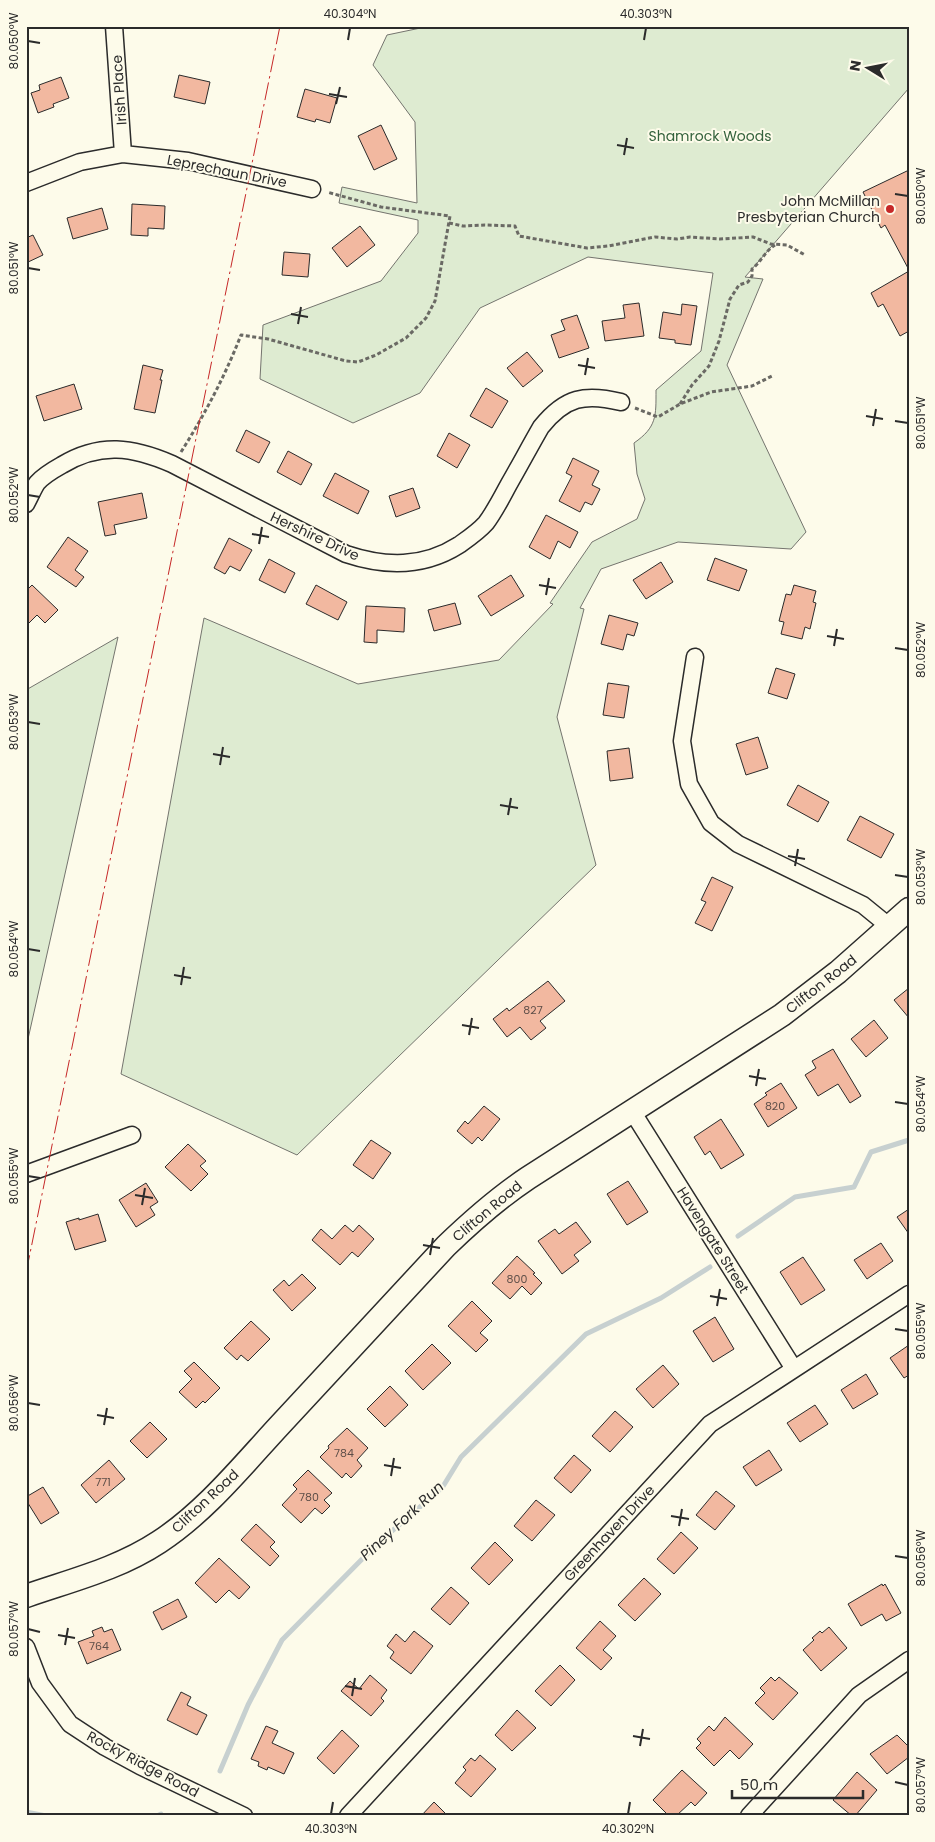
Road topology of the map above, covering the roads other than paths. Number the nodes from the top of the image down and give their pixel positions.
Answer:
1 (114, 26) edge
2 (123, 154) junction
3 (26, 184) edge
4 (312, 189) dead end
5 (621, 402) dead end
6 (26, 504) edge
7 (695, 657) dead end
8 (909, 909) edge
9 (890, 927) junction
10 (632, 1111) junction
11 (132, 1135) dead end
12 (26, 1174) edge
13 (909, 1294) edge
14 (794, 1369) junction
15 (26, 1596) edge
16 (26, 1647) edge
17 (909, 1660) edge
18 (244, 1816) edge
19 (348, 1816) edge
20 (749, 1816) edge

1 - 2 street, Irish Place
2 - 3 street, Leprechaun Drive
2 - 4 street, Leprechaun Drive
5 - 6 street, Hershire Drive
7 - 9 street
8 - 9 main road, Clifton Road
9 - 10 main road, Clifton Road
10 - 14 street, Havengate Street
10 - 15 main road, Clifton Road
11 - 12 street
13 - 14 street, Greenhaven Drive
14 - 19 street, Greenhaven Drive
16 - 18 street, Rocky Ridge Road
17 - 20 street

